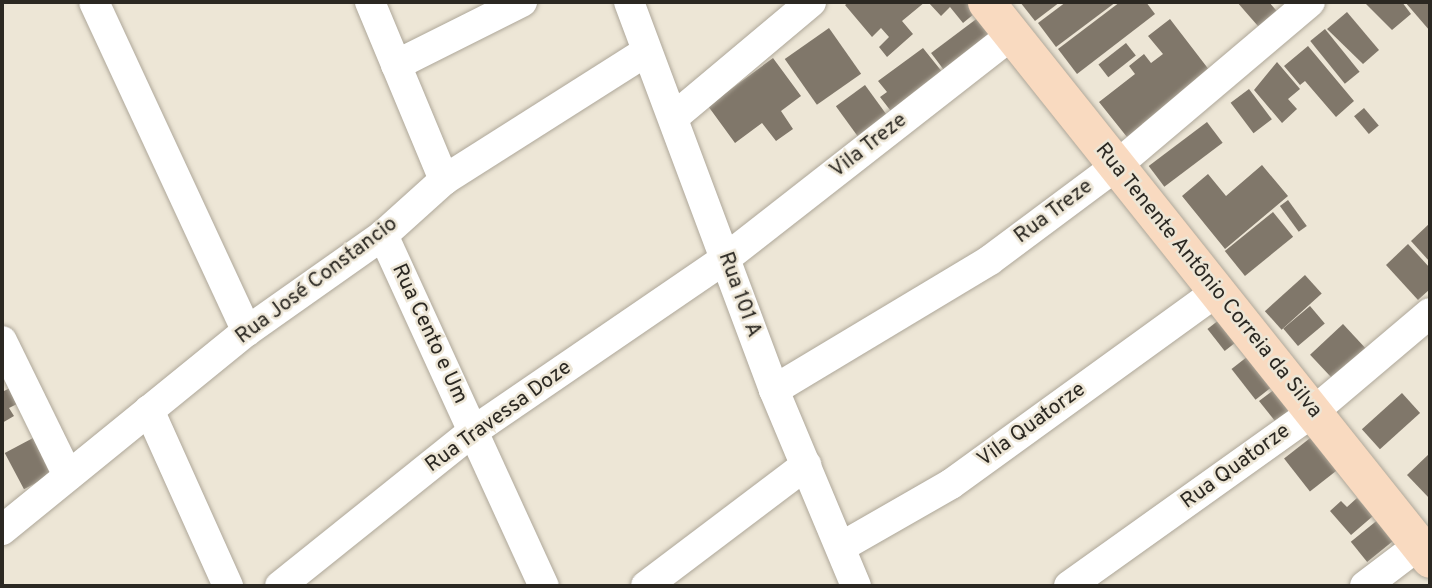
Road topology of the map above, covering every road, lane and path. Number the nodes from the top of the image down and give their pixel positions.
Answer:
1 (94, 2) edge
2 (370, 2) edge
3 (522, 2) edge
4 (629, 2) edge
5 (811, 2) edge
6 (986, 2) edge
7 (1310, 2) edge
8 (1012, 35) junction
9 (646, 52) junction
10 (396, 65) junction
11 (674, 117) junction
12 (1116, 166) junction
13 (444, 180) junction
14 (383, 235) junction
15 (726, 258) junction
16 (1216, 292) junction
17 (1430, 313) edge
18 (247, 331) junction
19 (2, 341) edge
20 (774, 390) junction
21 (149, 410) junction
22 (1313, 412) junction
23 (475, 430) junction
24 (806, 466) junction
25 (68, 476) junction
26 (2, 530) edge
27 (841, 547) junction
28 (1424, 552) edge
29 (228, 586) edge
30 (280, 586) edge
31 (544, 586) edge
32 (646, 586) edge
33 (856, 586) edge
34 (1069, 586) edge
35 (1365, 586) edge

1 - 18 street
2 - 10 street
3 - 10 street
4 - 9 street, Rua 101 A
5 - 11 street
6 - 8 main road, Rua Tenente Antônio Correia da Silva
7 - 12 street, Rua Treze
8 - 12 main road, Rua Tenente Antônio Correia da Silva
8 - 15 street, Vila Treze
9 - 11 street, Rua 101 A
9 - 13 street, Rua José Constancio
10 - 13 street
11 - 15 street, Rua 101 A
12 - 16 main road, Rua Tenente Antônio Correia da Silva
12 - 20 street, Rua Treze
13 - 14 street, Rua José Constancio
14 - 18 street, Rua José Constancio
14 - 23 street, Rua Cento e Um
15 - 20 street, Rua 101 A
15 - 23 street, Rua Travessa Doze
16 - 22 main road, Rua Tenente Antônio Correia da Silva
16 - 27 street, Vila Quatorze
17 - 22 street, Rua Quatorze
18 - 21 street, Rua José Constancio
19 - 25 street
20 - 24 street, Rua 101 A
21 - 25 street, Rua José Constancio
21 - 29 street
22 - 28 main road, Rua Tenente Antônio Correia da Silva
22 - 34 street, Rua Quatorze
23 - 30 street, Rua Travessa Doze
23 - 31 street, Rua Cento e Um
24 - 27 street, Rua 101 A
24 - 32 street
25 - 26 street, Rua José Constancio
27 - 33 street, Rua 101 A
28 - 35 street

